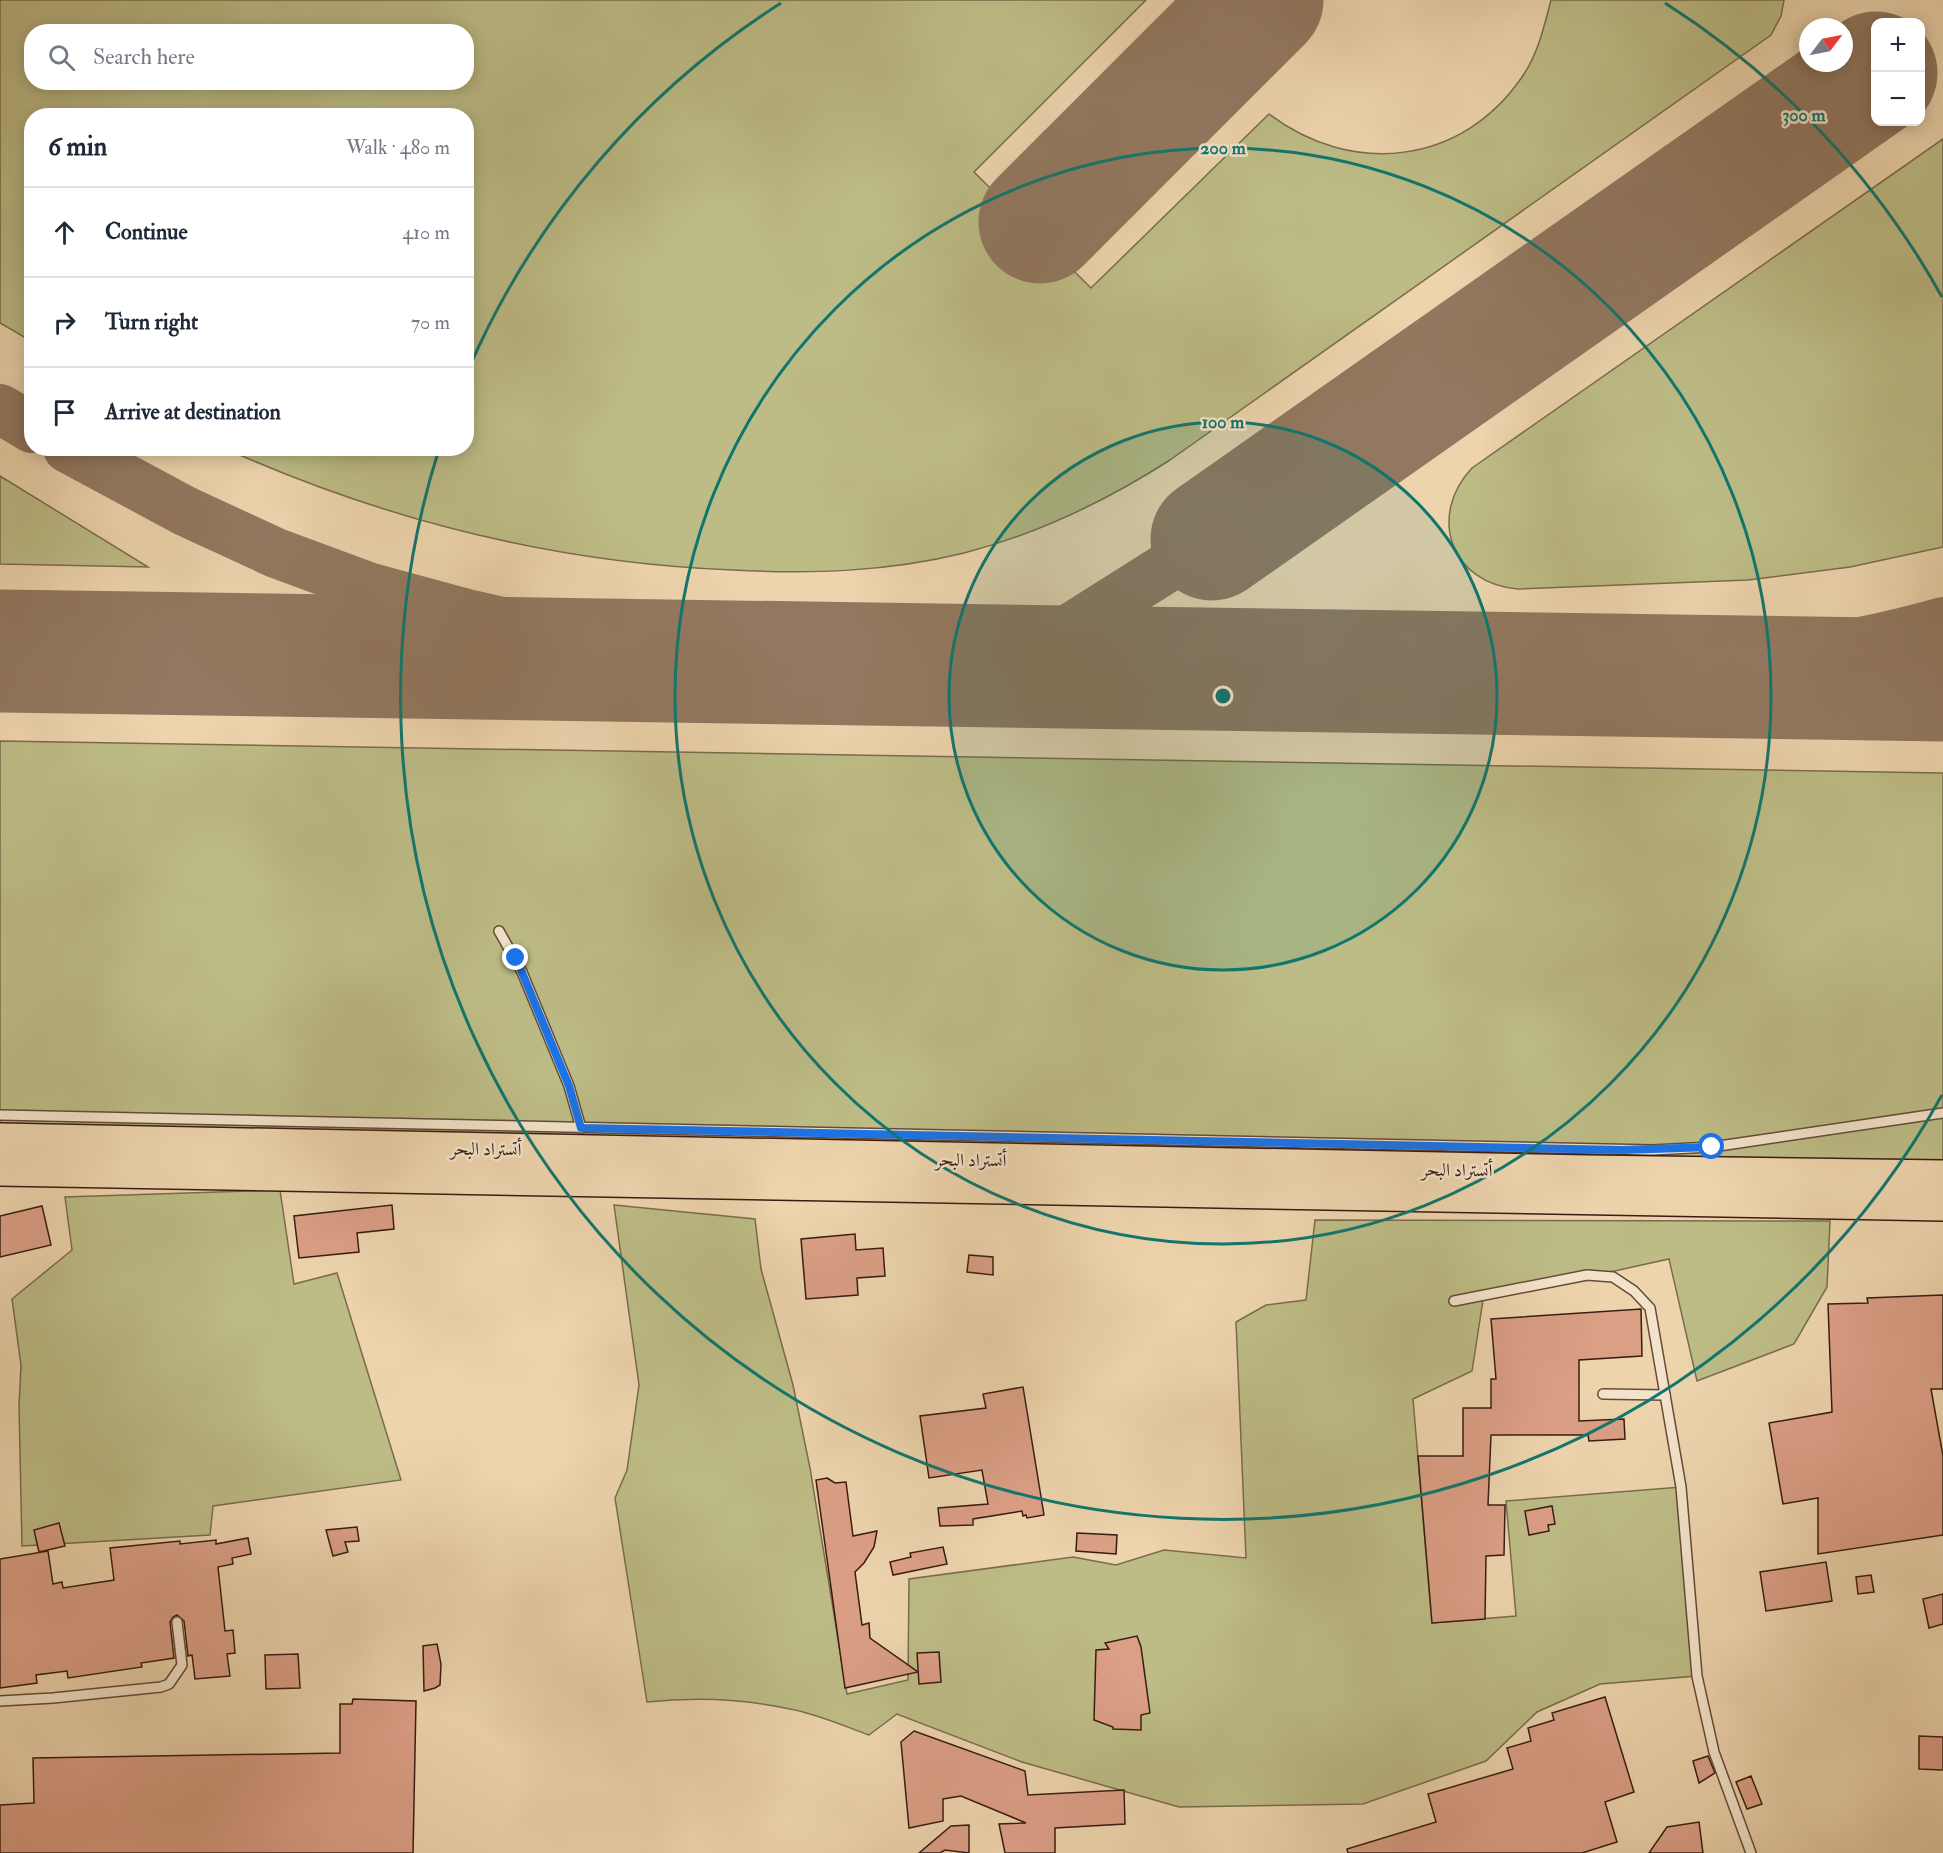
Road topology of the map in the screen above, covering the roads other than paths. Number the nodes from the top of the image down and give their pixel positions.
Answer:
1 (499, 931) dead end
2 (1943, 1113) edge
3 (0, 1115) edge
4 (581, 1128) junction
5 (0, 1140) edge
6 (0, 1169) edge
7 (1943, 1177) edge
8 (1943, 1204) edge
9 (1454, 1301) dead end
10 (1603, 1394) dead end
11 (1665, 1395) junction
12 (177, 1622) dead end
13 (0, 1701) edge
14 (1750, 1853) edge

1 - 4 lane
2 - 4 lane
3 - 4 lane
5 - 7 highway, أتستراد البحر
6 - 8 highway, أتستراد البحر
9 - 11 lane
10 - 11 lane
11 - 14 lane
12 - 13 lane

